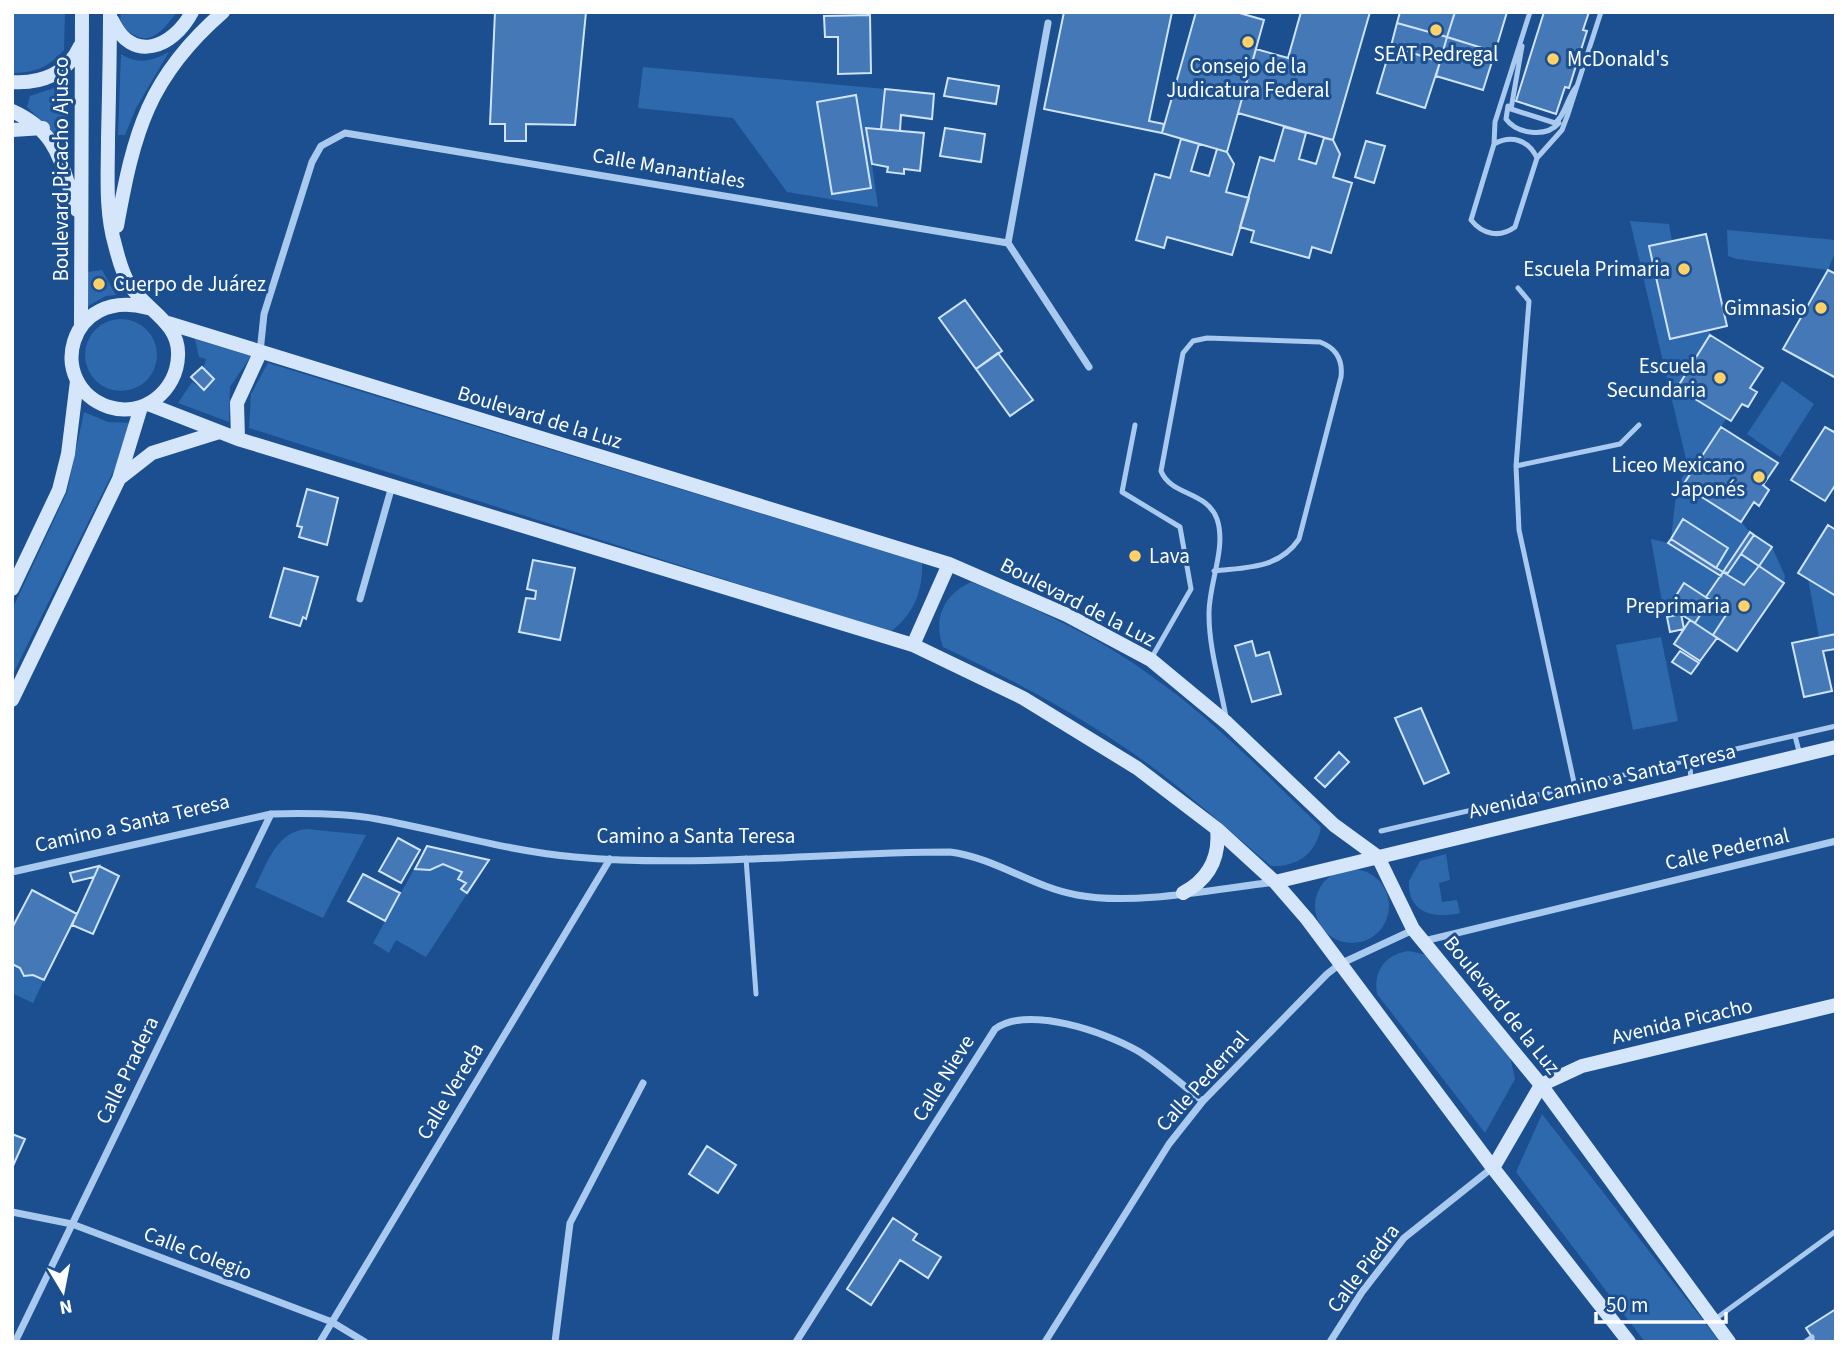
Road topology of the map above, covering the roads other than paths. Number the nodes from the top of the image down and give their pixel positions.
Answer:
1 (82, 12) edge
2 (192, 12) edge
3 (223, 12) edge
4 (1530, 12) edge
5 (1601, 12) edge
6 (110, 13) edge
7 (1048, 23) dead end
8 (1522, 40) junction
9 (82, 41) junction
10 (12, 82) edge
11 (1577, 86) junction
12 (1509, 103) junction
13 (12, 111) edge
14 (1560, 120) junction
15 (43, 128) junction
16 (12, 130) edge
17 (1494, 144) junction
18 (1537, 158) junction
19 (82, 222) junction
20 (114, 242) junction
21 (1008, 243) junction
22 (1518, 288) dead end
23 (148, 308) junction
24 (168, 323) junction
25 (81, 326) junction
26 (260, 353) junction
27 (1089, 367) dead end
28 (78, 381) junction
29 (145, 405) junction
30 (1135, 425) dead end
31 (1639, 425) dead end
32 (219, 432) junction
33 (238, 439) junction
34 (1516, 466) junction
35 (119, 479) junction
36 (392, 486) junction
37 (949, 564) junction
38 (1214, 571) junction
39 (12, 589) edge
40 (360, 599) dead end
41 (913, 645) junction
42 (1151, 660) junction
43 (12, 700) edge
44 (1227, 723) junction
45 (1836, 726) edge
46 (1795, 736) junction
47 (1836, 747) edge
48 (1800, 755) junction
49 (1696, 759) junction
50 (1691, 780) junction
51 (1575, 787) junction
52 (271, 814) junction
53 (1217, 829) junction
54 (1381, 831) dead end
55 (1836, 841) edge
56 (1378, 857) junction
57 (746, 858) junction
58 (610, 859) junction
59 (12, 872) edge
60 (1275, 882) junction
61 (1183, 893) junction
62 (1413, 929) junction
63 (1423, 941) junction
64 (1340, 964) junction
65 (756, 994) dead end
66 (1836, 1005) edge
67 (643, 1083) dead end
68 (1541, 1085) junction
69 (1203, 1101) junction
70 (1493, 1168) junction
71 (12, 1212) edge
72 (72, 1224) junction
73 (1836, 1231) edge
74 (1713, 1320) junction
75 (332, 1322) junction
76 (1812, 1337) dead end
77 (15, 1342) edge
78 (320, 1342) edge
79 (365, 1342) edge
80 (555, 1342) edge
81 (796, 1342) edge
82 (1045, 1342) edge
83 (1330, 1342) edge
84 (1629, 1342) edge
85 (1729, 1342) edge
86 (1805, 1342) edge

1 - 9 street, Boulevard Picacho Ajusco
2 - 6 street
3 - 20 street
4 - 8 lane
5 - 11 lane
6 - 20 street
7 - 21 street
8 - 12 lane
8 - 17 lane
9 - 10 street
9 - 19 street, Boulevard Picacho Ajusco
11 - 14 lane
11 - 18 lane
12 - 14 lane
12 - 14 lane
13 - 15 street
15 - 16 street
15 - 19 street
17 - 18 lane
17 - 18 lane
19 - 25 street, Boulevard Picacho Ajusco
20 - 23 street
21 - 26 street, Calle Manantiales
21 - 27 street
22 - 34 lane
23 - 24 street
23 - 25 street
24 - 26 street, Boulevard de la Luz
24 - 29 street
25 - 28 street
26 - 33 street
26 - 37 street, Boulevard de la Luz
28 - 29 street
28 - 39 street
29 - 32 street
29 - 35 street
30 - 42 lane
31 - 34 lane
32 - 33 street
32 - 35 street
33 - 36 street
34 - 51 lane
35 - 43 street
36 - 40 street
36 - 41 street
37 - 41 street
37 - 42 street, Boulevard de la Luz
38 - 38 lane
38 - 44 lane
41 - 53 street
42 - 44 street, Boulevard de la Luz
44 - 56 street, Boulevard de la Luz
45 - 46 lane
46 - 48 lane
46 - 49 lane
47 - 48 street, Avenida Camino a Santa Teresa
48 - 50 street, Avenida Camino a Santa Teresa
49 - 50 lane
49 - 51 lane
50 - 56 street, Avenida Camino a Santa Teresa
51 - 54 lane
52 - 58 street, Camino a Santa Teresa
52 - 59 street, Camino a Santa Teresa
52 - 72 street, Calle Pradera
53 - 60 street
53 - 61 street
55 - 63 street, Calle Pedernal
56 - 60 street, Camino a Santa Teresa
56 - 62 street, Boulevard de la Luz
57 - 58 street, Camino a Santa Teresa
57 - 61 street, Camino a Santa Teresa
57 - 65 lane
58 - 75 street, Calle Vereda
60 - 61 street, Camino a Santa Teresa
60 - 64 street
62 - 63 street, Boulevard de la Luz
62 - 64 street, Calle Pedernal
63 - 68 street, Boulevard de la Luz
64 - 69 street, Calle Pedernal
64 - 70 street
66 - 68 street, Avenida Picacho
67 - 80 street
68 - 70 street
68 - 74 street, Boulevard de la Luz
69 - 81 street, Calle Nieve
69 - 82 street, Calle Pedernal
70 - 83 street, Calle Piedra
70 - 84 street
71 - 72 street, Calle Colegio
72 - 75 street, Calle Colegio
72 - 77 street, Calle Pradera
73 - 74 lane
74 - 85 street, Boulevard de la Luz
75 - 78 street, Calle Vereda
75 - 79 street, Calle Colegio
76 - 86 lane

